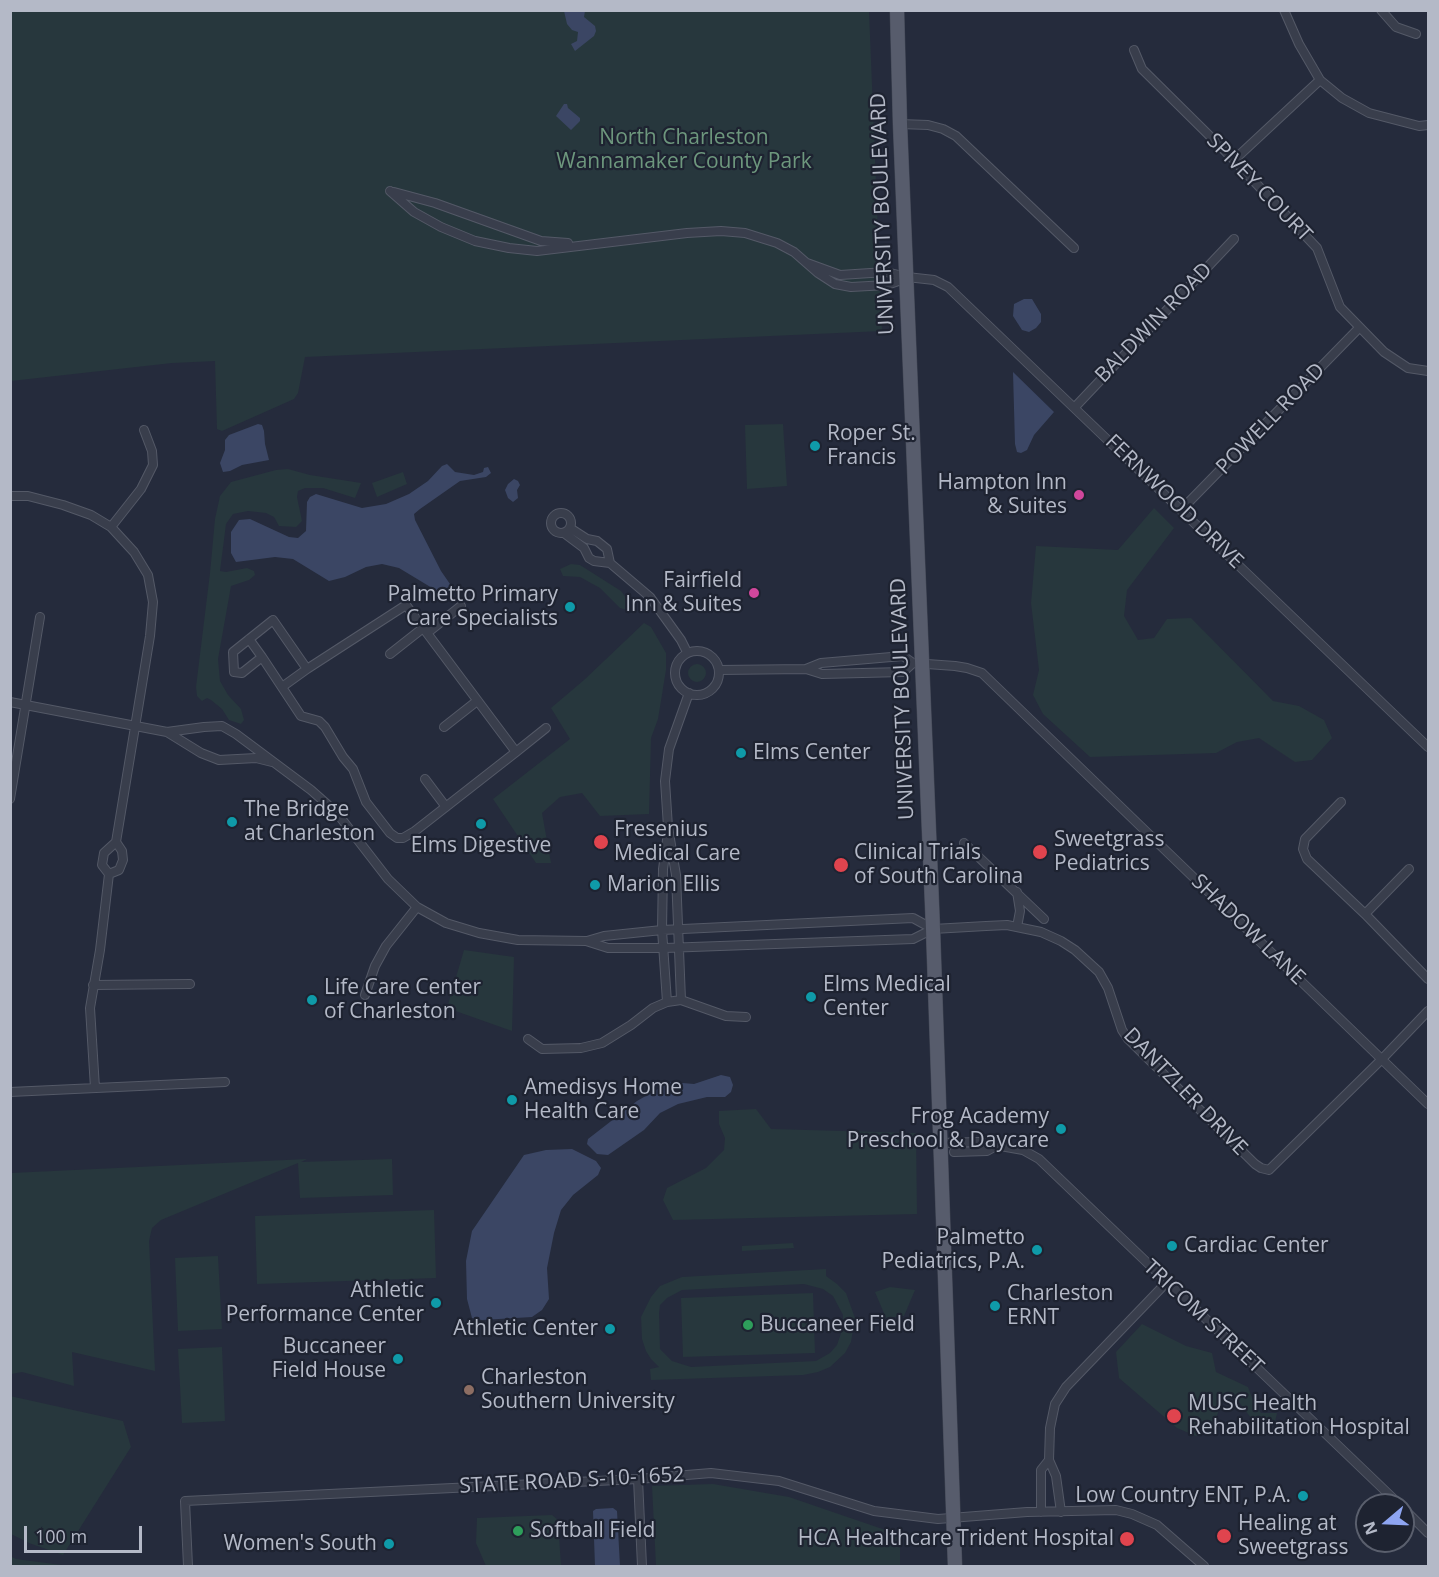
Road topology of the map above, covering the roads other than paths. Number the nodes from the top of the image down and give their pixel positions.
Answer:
1 (897, 10) edge
2 (1284, 10) edge
3 (1381, 10) edge
4 (1416, 34) dead end
5 (1134, 50) dead end
6 (1320, 80) junction
7 (900, 124) junction
8 (1428, 125) edge
9 (1234, 160) junction
10 (1234, 239) dead end
11 (583, 244) junction
12 (1074, 248) dead end
13 (807, 263) junction
14 (908, 277) junction
15 (1359, 328) junction
16 (1428, 371) edge
17 (1075, 406) junction
18 (144, 430) dead end
19 (10, 496) edge
20 (1182, 509) junction
21 (111, 528) junction
22 (610, 563) junction
23 (460, 606) dead end
24 (40, 617) dead end
25 (425, 631) junction
26 (249, 639) junction
27 (687, 652) junction
28 (390, 654) dead end
29 (262, 657) junction
30 (918, 664) junction
31 (307, 669) junction
32 (806, 669) junction
33 (719, 670) junction
34 (282, 687) junction
35 (689, 693) junction
36 (477, 701) junction
37 (10, 702) edge
38 (26, 705) junction
39 (444, 727) dead end
40 (136, 728) junction
41 (546, 728) dead end
42 (167, 732) junction
43 (1428, 747) edge
44 (516, 752) junction
45 (273, 762) junction
46 (425, 779) dead end
47 (10, 799) edge
48 (1341, 802) dead end
49 (446, 807) junction
50 (668, 827) junction
51 (116, 842) junction
52 (964, 843) dead end
53 (1409, 869) dead end
54 (109, 874) junction
55 (1017, 892) junction
56 (417, 907) junction
57 (1365, 914) junction
58 (1044, 918) dead end
59 (1017, 927) junction
60 (679, 929) junction
61 (933, 929) junction
62 (662, 930) junction
63 (586, 941) junction
64 (665, 948) junction
65 (678, 948) junction
66 (1428, 979) edge
67 (190, 984) dead end
68 (93, 985) junction
69 (365, 995) dead end
70 (681, 1000) junction
71 (667, 1002) junction
72 (1428, 1011) edge
73 (746, 1017) dead end
74 (528, 1039) dead end
75 (1382, 1059) junction
76 (225, 1082) dead end
77 (95, 1088) junction
78 (10, 1092) edge
79 (1428, 1104) edge
80 (939, 1143) junction
81 (996, 1146) junction
82 (954, 1152) dead end
83 (1167, 1283) junction
84 (1048, 1460) junction
85 (638, 1479) junction
86 (1388, 1493) edge
87 (1041, 1512) junction
88 (1061, 1512) junction
89 (954, 1518) junction
90 (1415, 1520) edge
91 (1428, 1533) edge
92 (188, 1566) edge
93 (642, 1566) edge
94 (955, 1566) edge
95 (1203, 1566) edge

1 - 7 main road, UNIVERSITY BOULEVARD
2 - 6 street
3 - 4 street
5 - 9 street, SPIVEY COURT
6 - 8 street
6 - 9 street
7 - 12 street
7 - 14 main road, UNIVERSITY BOULEVARD
9 - 15 street, SPIVEY COURT
10 - 17 street, BALDWIN ROAD
11 - 11 street
11 - 13 street, FERNWOOD DRIVE
13 - 14 street, FERNWOOD DRIVE
13 - 14 street, FERNWOOD DRIVE
14 - 17 street, FERNWOOD DRIVE
14 - 30 main road, UNIVERSITY BOULEVARD
15 - 16 street, SPIVEY COURT
15 - 20 street, POWELL ROAD
17 - 20 street, FERNWOOD DRIVE
18 - 21 street
19 - 21 street
20 - 43 street, FERNWOOD DRIVE
21 - 40 street
22 - 22 street
22 - 27 street
23 - 25 street
24 - 38 street
25 - 28 street
25 - 31 street
25 - 36 street
26 - 29 street
26 - 29 street
26 - 31 street
27 - 33 street
27 - 35 street
29 - 34 street
30 - 32 street
30 - 32 street, SHADOW LANE
30 - 61 main road, UNIVERSITY BOULEVARD
30 - 75 street, SHADOW LANE
31 - 34 street
32 - 33 street
33 - 35 street
34 - 49 street
35 - 50 street
36 - 39 street
36 - 44 street
37 - 38 street
38 - 40 street
38 - 47 street
40 - 42 street
40 - 51 street
41 - 44 street
42 - 45 street
42 - 45 street
44 - 49 street
45 - 56 street
46 - 49 street
48 - 57 street
50 - 60 street
50 - 62 street
51 - 54 street
51 - 54 street
52 - 55 street
53 - 57 street
54 - 68 street
55 - 58 street
55 - 59 street
56 - 63 street
56 - 69 street
57 - 66 street
59 - 61 street, DANTZLER DRIVE
59 - 75 street, DANTZLER DRIVE
60 - 61 street
60 - 62 street
60 - 65 street
61 - 65 street
61 - 80 main road, UNIVERSITY BOULEVARD
62 - 63 street
62 - 64 street
63 - 64 street
64 - 65 street
64 - 71 street
65 - 70 street
67 - 68 street
68 - 77 street
70 - 71 street
70 - 73 street
71 - 74 street
72 - 75 street
75 - 79 street, SHADOW LANE
76 - 77 street
77 - 78 street
80 - 81 street, TRICOM STREET
80 - 89 main road, UNIVERSITY BOULEVARD
81 - 82 street, TRICOM STREET
81 - 83 street, TRICOM STREET
83 - 84 street
83 - 86 street, TRICOM STREET
84 - 87 street
84 - 88 street
85 - 89 street, STATE ROAD S-10-1652
85 - 92 street, STATE ROAD S-10-1652
85 - 93 street
87 - 88 street, STATE ROAD S-10-1652
87 - 89 street, STATE ROAD S-10-1652
88 - 95 street, STATE ROAD S-10-1652
89 - 94 main road, UNIVERSITY BOULEVARD
90 - 91 street, TRICOM STREET

